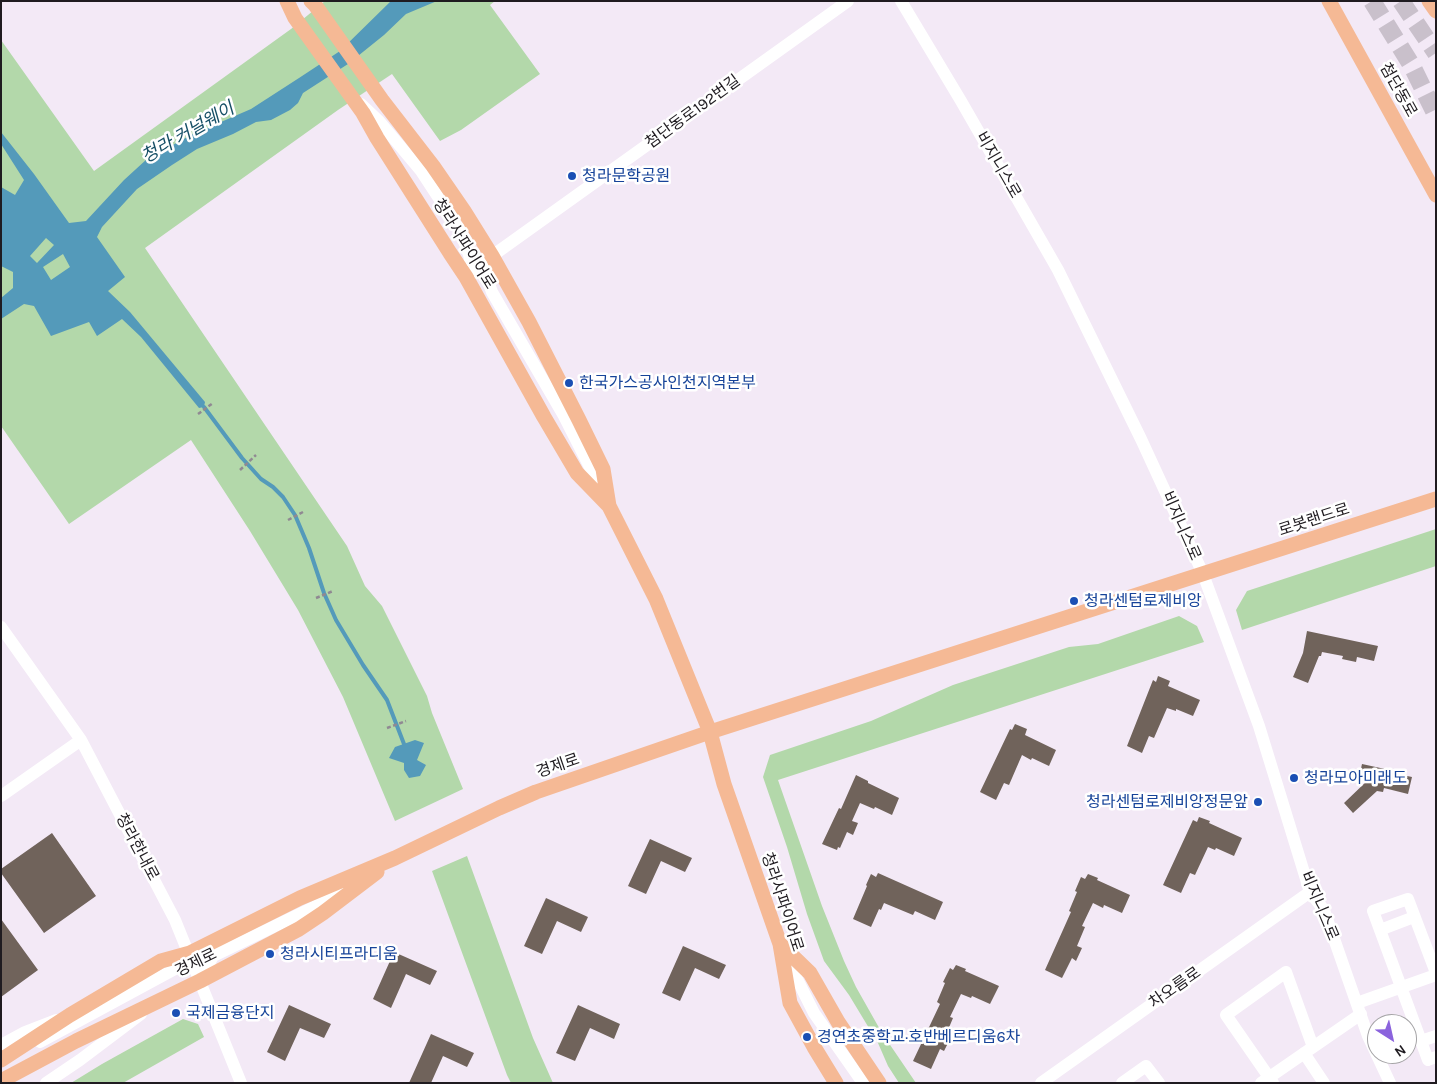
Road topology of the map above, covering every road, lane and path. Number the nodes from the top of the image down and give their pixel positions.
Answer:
1 (287, 1) edge
2 (848, 1) edge
3 (901, 1) edge
4 (1329, 1) edge
5 (1429, 1) edge
6 (313, 3) edge
7 (1436, 11) edge
8 (350, 93) junction
9 (1436, 195) edge
10 (492, 256) junction
11 (466, 277) junction
12 (214, 403) dead end
13 (198, 414) dead end
14 (256, 455) dead end
15 (240, 470) dead end
16 (1436, 499) edge
17 (608, 506) junction
18 (303, 512) dead end
19 (288, 520) dead end
20 (1203, 574) junction
21 (332, 591) dead end
22 (316, 598) dead end
23 (1, 627) edge
24 (406, 721) dead end
25 (388, 728) dead end
26 (710, 732) junction
27 (80, 740) junction
28 (1, 796) edge
29 (395, 858) junction
30 (1310, 892) junction
31 (1414, 917) junction
32 (1380, 930) junction
33 (780, 944) junction
34 (190, 954) junction
35 (1436, 974) edge
36 (200, 980) junction
37 (1402, 987) junction
38 (162, 998) junction
39 (1359, 1009) junction
40 (70, 1015) junction
41 (1436, 1036) edge
42 (1421, 1042) junction
43 (1, 1045) edge
44 (1309, 1050) junction
45 (1436, 1057) edge
46 (1, 1060) edge
47 (1, 1064) edge
48 (1, 1080) edge
49 (1267, 1081) edge
50 (1156, 1082) edge
51 (46, 1083) edge
52 (241, 1083) edge
53 (836, 1083) edge
54 (863, 1083) edge
55 (879, 1083) edge
56 (1041, 1083) edge
57 (1122, 1083) edge
58 (1324, 1083) edge
59 (1390, 1083) edge

1 - 8 main road, 청라사파이어로
2 - 10 street, 첨단동로192번길
3 - 20 street, 비지니스로
4 - 9 main road, 첨단동로
5 - 7 main road
6 - 10 main road
8 - 11 main road, 청라사파이어로
8 - 11 street
10 - 11 street, 첨단동로192번길
10 - 17 main road
11 - 17 main road, 청라사파이어로
12 - 13 path
14 - 15 path
16 - 20 main road, 로봇랜드로
17 - 26 main road, 청라사파이어로
18 - 19 path
20 - 26 main road, 로봇랜드로
20 - 30 street, 비지니스로
21 - 22 path
23 - 27 street, 청라한내로
24 - 25 path
26 - 29 main road, 경제로
26 - 33 main road, 청라사파이어로
27 - 28 street
27 - 34 street, 청라한내로
29 - 34 main road, 경제로
29 - 36 main road, 경제로
30 - 39 street, 비지니스로
30 - 56 street, 차오름로
31 - 32 street
31 - 32 street
31 - 35 street
32 - 37 street
33 - 53 main road, 청라사파이어로
33 - 54 street
33 - 55 main road
34 - 36 street, 청라한내로
34 - 40 main road, 경제로
34 - 47 street
35 - 37 street
36 - 38 main road, 경제로
36 - 52 street, 청라한내로
37 - 39 street
37 - 42 street
38 - 48 main road, 경제로
38 - 51 street
39 - 44 street
39 - 59 street, 비지니스로
40 - 43 street
40 - 46 main road, 경제로
41 - 42 street
42 - 45 street
44 - 49 street
44 - 49 street
44 - 58 street
50 - 57 street

